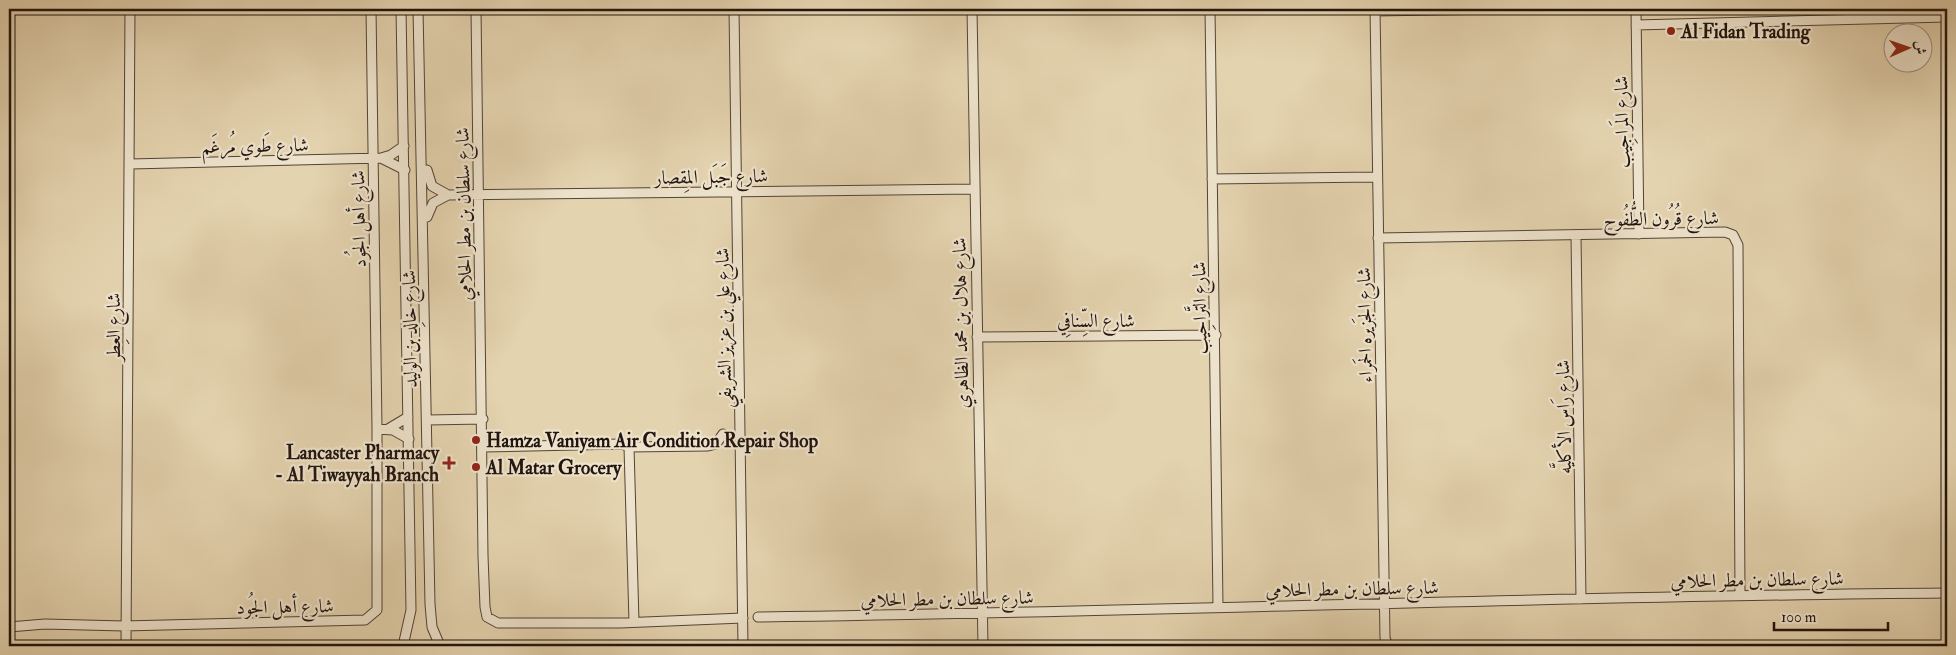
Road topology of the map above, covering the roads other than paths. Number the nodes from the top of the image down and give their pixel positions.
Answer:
1 (130, 9) edge
2 (371, 9) edge
3 (401, 9) edge
4 (418, 9) edge
5 (476, 9) edge
6 (734, 9) edge
7 (972, 9) edge
8 (1210, 9) edge
9 (1497, 9) edge
10 (1636, 9) edge
11 (1886, 9) edge
12 (1375, 10) edge
13 (1947, 17) edge
14 (1886, 19) junction
15 (1636, 25) junction
16 (422, 145) junction
17 (404, 146) junction
18 (377, 158) junction
19 (130, 164) junction
20 (405, 170) junction
21 (1378, 177) junction
22 (1212, 179) junction
23 (975, 189) junction
24 (736, 192) junction
25 (448, 195) junction
26 (480, 195) junction
27 (1639, 234) junction
28 (1576, 235) junction
29 (1378, 238) junction
30 (424, 252) junction
31 (1216, 335) junction
32 (977, 337) junction
33 (408, 417) junction
34 (483, 419) junction
35 (427, 420) junction
36 (377, 429) junction
37 (388, 429) junction
38 (723, 434) dead end
39 (409, 439) junction
40 (484, 447) junction
41 (629, 447) junction
42 (1947, 593) edge
43 (1740, 594) junction
44 (1581, 599) junction
45 (1385, 604) junction
46 (1218, 606) junction
47 (981, 614) junction
48 (758, 617) dead end
49 (743, 618) junction
50 (634, 622) junction
51 (124, 626) junction
52 (9, 627) edge
53 (981, 636) junction
54 (1385, 643) edge
55 (125, 646) edge
56 (403, 646) edge
57 (440, 646) edge
58 (743, 646) edge
59 (979, 646) edge
60 (983, 646) edge

1 - 19 street, شارع العِطر
2 - 18 street, شارع أهل الجُود
3 - 17 street, شارع خالِد بن الوليد
4 - 16 street, شارع خالِد بن الوليد
5 - 26 street, شارع سلطان بن مطر الحلامي
6 - 24 street, شارع علي بن عزيز الشريفي
7 - 23 street, شارع هلال بن محمد الظاهري
8 - 22 street, شارع التَّراحِيب
9 - 12 street, شارع الجَزيره الحَمراء
10 - 15 street, شارع المَراجِيب
11 - 14 street
12 - 21 street, شارع الجَزيره الحَمراء
13 - 14 street
14 - 15 street
15 - 27 street, شارع المَراجِيب
16 - 25 street
16 - 30 street, شارع خالِد بن الوليد
17 - 18 street, شارع طَوي مُرغَم
17 - 20 street, شارع خالِد بن الوليد
18 - 19 street, شارع طَوي مُرغَم
18 - 20 street, شارع طَوي مُرغَم
18 - 36 street, شارع أهل الجُود
19 - 51 street, شارع العِطر
20 - 33 street, شارع خالِد بن الوليد
21 - 22 street
21 - 29 street, شارع الجَزيره الحَمراء
22 - 31 street, شارع التَّراحِيب
23 - 24 street, شارع جَبَل المِقصار
23 - 32 street, شارع هلال بن محمد الظاهري
24 - 26 street, شارع جَبَل المِقصار
24 - 49 street, شارع علي بن عزيز الشريفي
25 - 26 street, شارع جَبَل المِقصار
25 - 30 street
26 - 34 street, شارع سلطان بن مطر الحلامي
27 - 28 street, شارع قُرُون الطُّفُوح
27 - 43 street, شارع قُرُون الطُّفُوح
28 - 29 street, شارع قُرُون الطُّفُوح
28 - 44 street, شارع رَاس الأكليَّه
29 - 45 street, شارع الجَزيره الحَمراء
30 - 35 street, شارع خالِد بن الوليد
31 - 32 street, شارع السِّنافِي
31 - 46 street, شارع التَّراحِيب
32 - 47 street, شارع هلال بن محمد الظاهري
33 - 37 street
33 - 39 street, شارع خالِد بن الوليد
34 - 35 street
34 - 40 street, شارع سلطان بن مطر الحلامي
35 - 57 street, شارع خالِد بن الوليد
36 - 37 street
36 - 51 street, شارع أهل الجُود
37 - 39 street
38 - 41 street
39 - 56 street, شارع خالِد بن الوليد
40 - 41 street
40 - 50 street, شارع سلطان بن مطر الحلامي
41 - 50 street
42 - 43 street, شارع سلطان بن مطر الحلامي
43 - 44 street, شارع سلطان بن مطر الحلامي
44 - 45 street, شارع سلطان بن مطر الحلامي
45 - 46 street, شارع سلطان بن مطر الحلامي
45 - 54 street, شارع الجَزيره الحَمراء
46 - 47 street, شارع سلطان بن مطر الحلامي
47 - 48 street, شارع سلطان بن مطر الحلامي
47 - 53 street, شارع هلال بن محمد الظاهري
49 - 50 street, شارع سلطان بن مطر الحلامي
49 - 58 street, شارع علي بن عزيز الشريفي
51 - 52 street, شارع أهل الجُود
51 - 55 street, شارع العِطر
53 - 59 street, شارع هلال بن محمد الظاهري
53 - 60 street, شارع هلال بن محمد الظاهري

